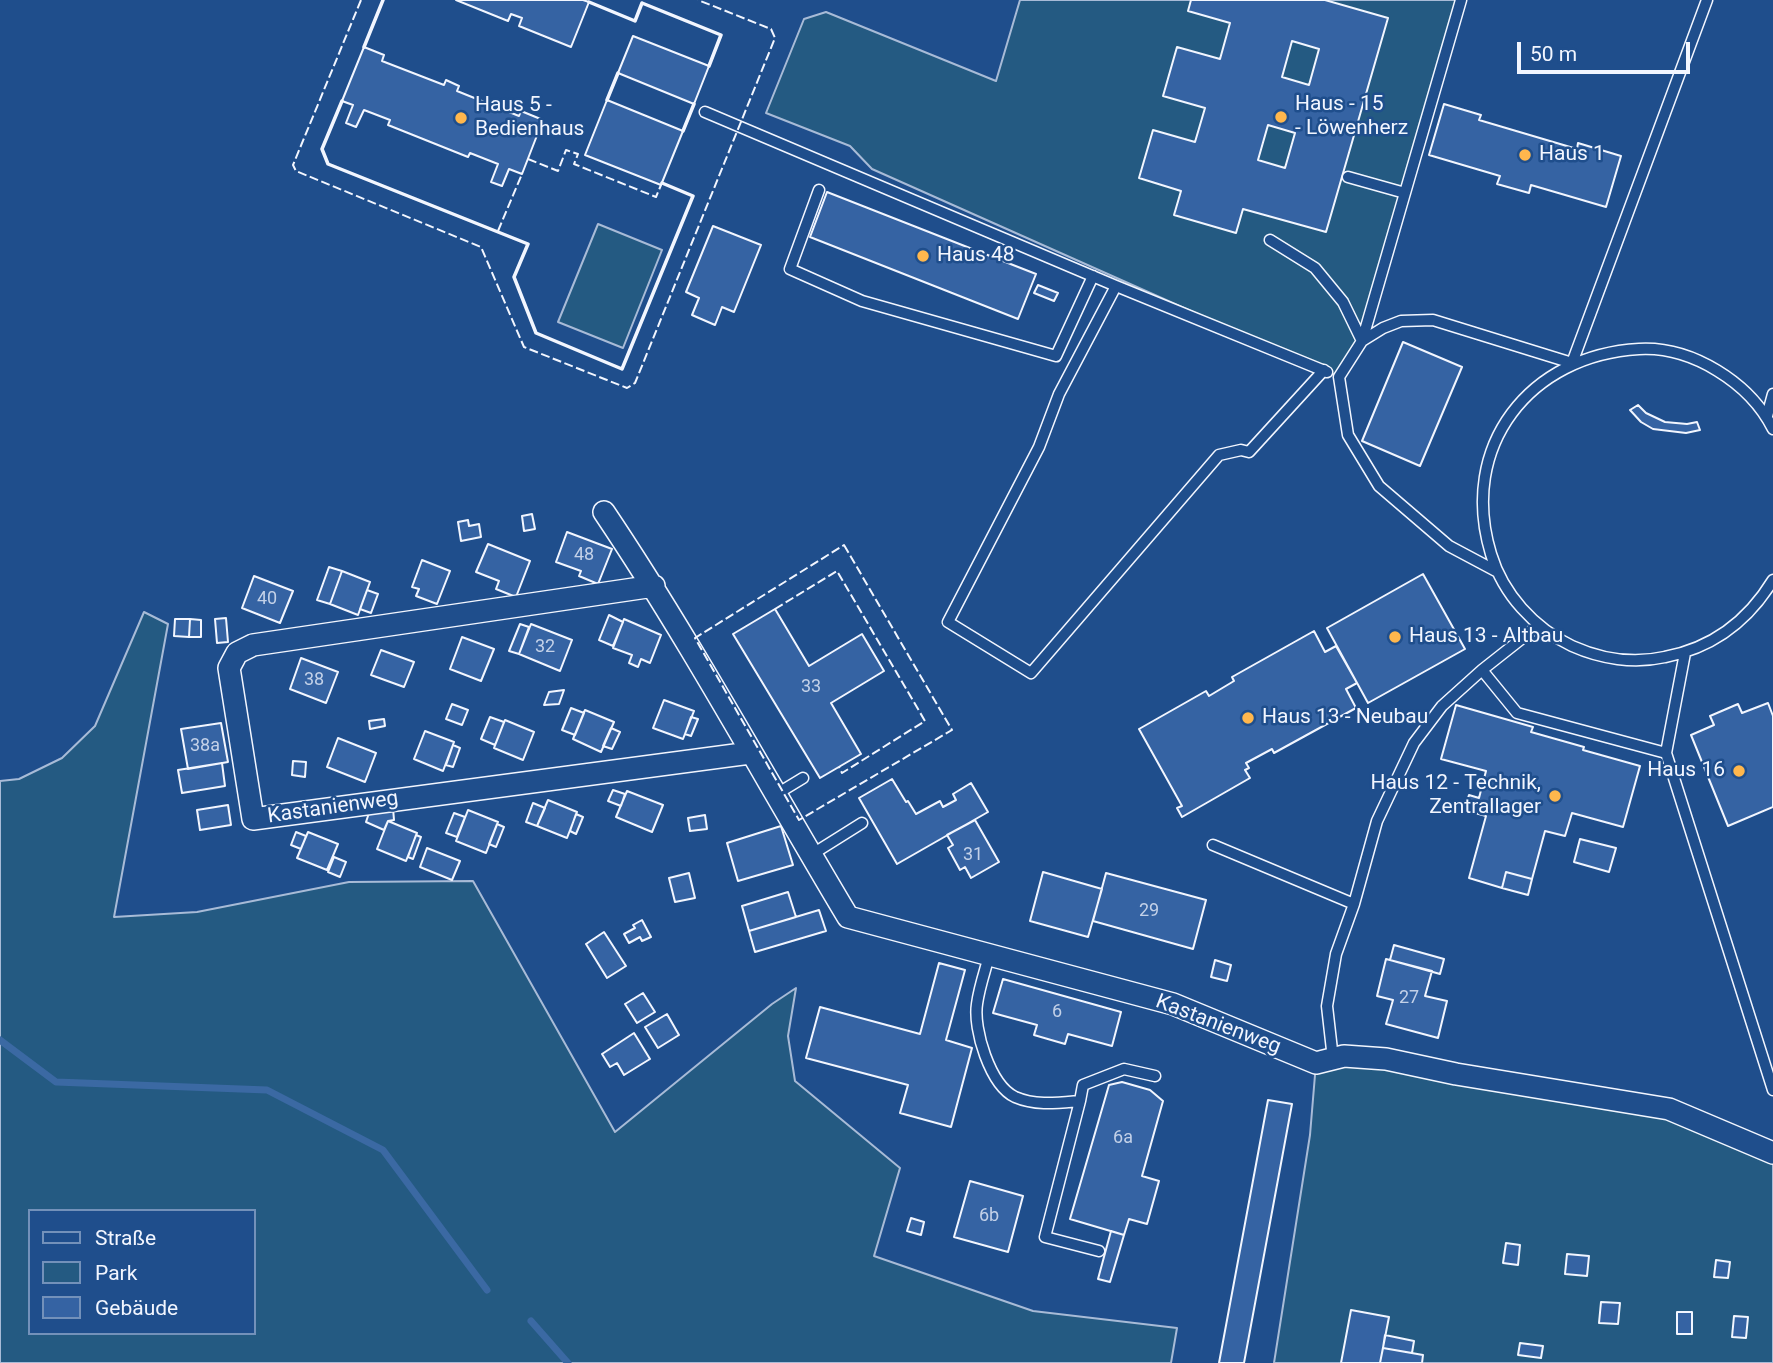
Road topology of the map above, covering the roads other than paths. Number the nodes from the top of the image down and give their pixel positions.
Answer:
1 (1461, 0) edge
2 (1707, 0) edge
3 (705, 112) dead end
4 (1348, 177) dead end
5 (819, 190) dead end
6 (1405, 193) junction
7 (1270, 240) dead end
8 (1093, 276) junction
9 (1116, 286) junction
10 (1362, 341) junction
11 (1572, 363) junction
12 (1324, 370) junction
13 (1339, 377) junction
14 (1773, 394) edge
15 (1767, 416) junction
16 (1773, 429) edge
17 (604, 512) dead end
18 (1496, 571) junction
19 (1773, 580) edge
20 (654, 586) junction
21 (1539, 625) junction
22 (1685, 653) junction
23 (1482, 670) junction
24 (750, 753) junction
25 (1667, 753) junction
26 (803, 778) dead end
27 (775, 795) junction
28 (862, 823) dead end
29 (1213, 845) dead end
30 (811, 855) junction
31 (1353, 904) junction
32 (989, 956) junction
33 (1333, 1059) junction
34 (1155, 1076) dead end
35 (1773, 1090) edge
36 (1080, 1101) junction
37 (1773, 1153) edge
38 (1099, 1251) dead end

1 - 6 lane
2 - 11 lane
3 - 8 lane
4 - 6 lane
5 - 8 lane
6 - 10 lane
7 - 10 lane
8 - 9 lane
9 - 12 lane
9 - 12 lane
10 - 11 lane
10 - 13 lane
11 - 15 lane
11 - 18 lane
12 - 13 lane
13 - 18 lane
14 - 15 lane
15 - 16 lane
17 - 20 street, Kastanienweg
18 - 21 lane
19 - 22 lane
20 - 24 street, Kastanienweg
20 - 24 street, Kastanienweg
21 - 22 lane
21 - 23 lane
22 - 25 lane
23 - 25 lane
23 - 31 lane
24 - 27 street, Kastanienweg
25 - 35 lane
26 - 27 lane
27 - 30 street, Kastanienweg
28 - 30 lane
29 - 31 lane
30 - 32 street, Kastanienweg
31 - 33 lane
32 - 33 street, Kastanienweg
32 - 36 lane
33 - 37 street, Kastanienweg
34 - 36 lane
36 - 38 lane

